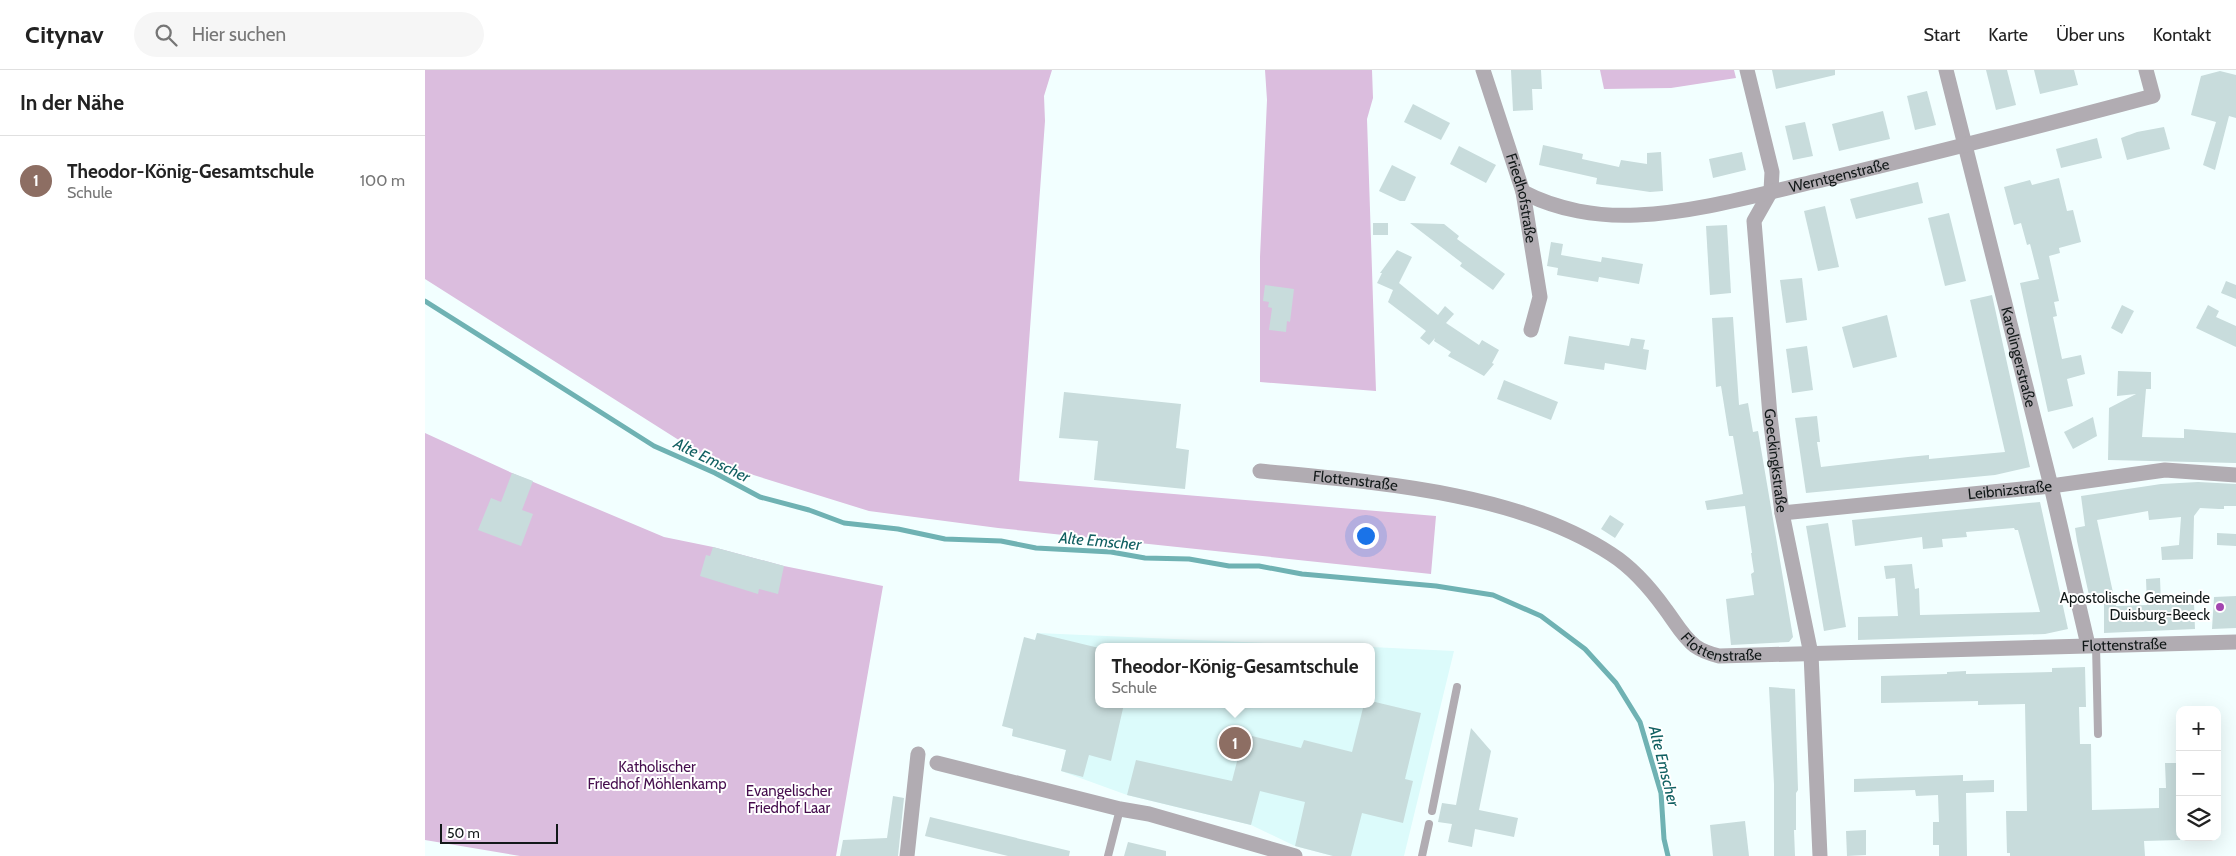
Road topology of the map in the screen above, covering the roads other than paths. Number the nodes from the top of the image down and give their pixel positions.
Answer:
1 (1483, 70) edge
2 (1747, 70) edge
3 (1946, 70) edge
4 (2147, 70) edge
5 (1967, 145) junction
6 (1523, 192) junction
7 (1771, 192) junction
8 (1531, 330) dead end
9 (1260, 471) dead end
10 (2236, 475) edge
11 (2051, 486) junction
12 (1782, 513) junction
13 (2236, 642) edge
14 (2092, 645) junction
15 (1811, 654) junction
16 (1457, 687) dead end
17 (2097, 734) dead end
18 (918, 754) dead end
19 (937, 764) dead end
20 (1120, 809) junction
21 (1432, 811) dead end
22 (1429, 824) dead end
23 (907, 856) edge
24 (1108, 856) edge
25 (1295, 856) edge
26 (1422, 856) edge
27 (1820, 856) edge

1 - 6 street, Friedhofstraße
2 - 7 street
3 - 5 street, Karolingerstraße
4 - 5 street, Werntgenstraße
5 - 7 street, Werntgenstraße
5 - 11 street, Karolingerstraße
6 - 7 street, Werntgenstraße
6 - 8 street, Friedhofstraße
7 - 12 street, Goeckingkstraße
9 - 15 street, Flottenstraße
10 - 11 street, Leibnizstraße
11 - 12 street, Leibnizstraße
11 - 14 street, Karolingerstraße
12 - 15 street, Goeckingkstraße
13 - 14 street, Flottenstraße
14 - 15 street, Flottenstraße
14 - 17 lane
15 - 27 street, Goeckingkstraße
16 - 21 lane
18 - 23 street
19 - 20 street
20 - 24 lane
20 - 25 street
22 - 26 lane

